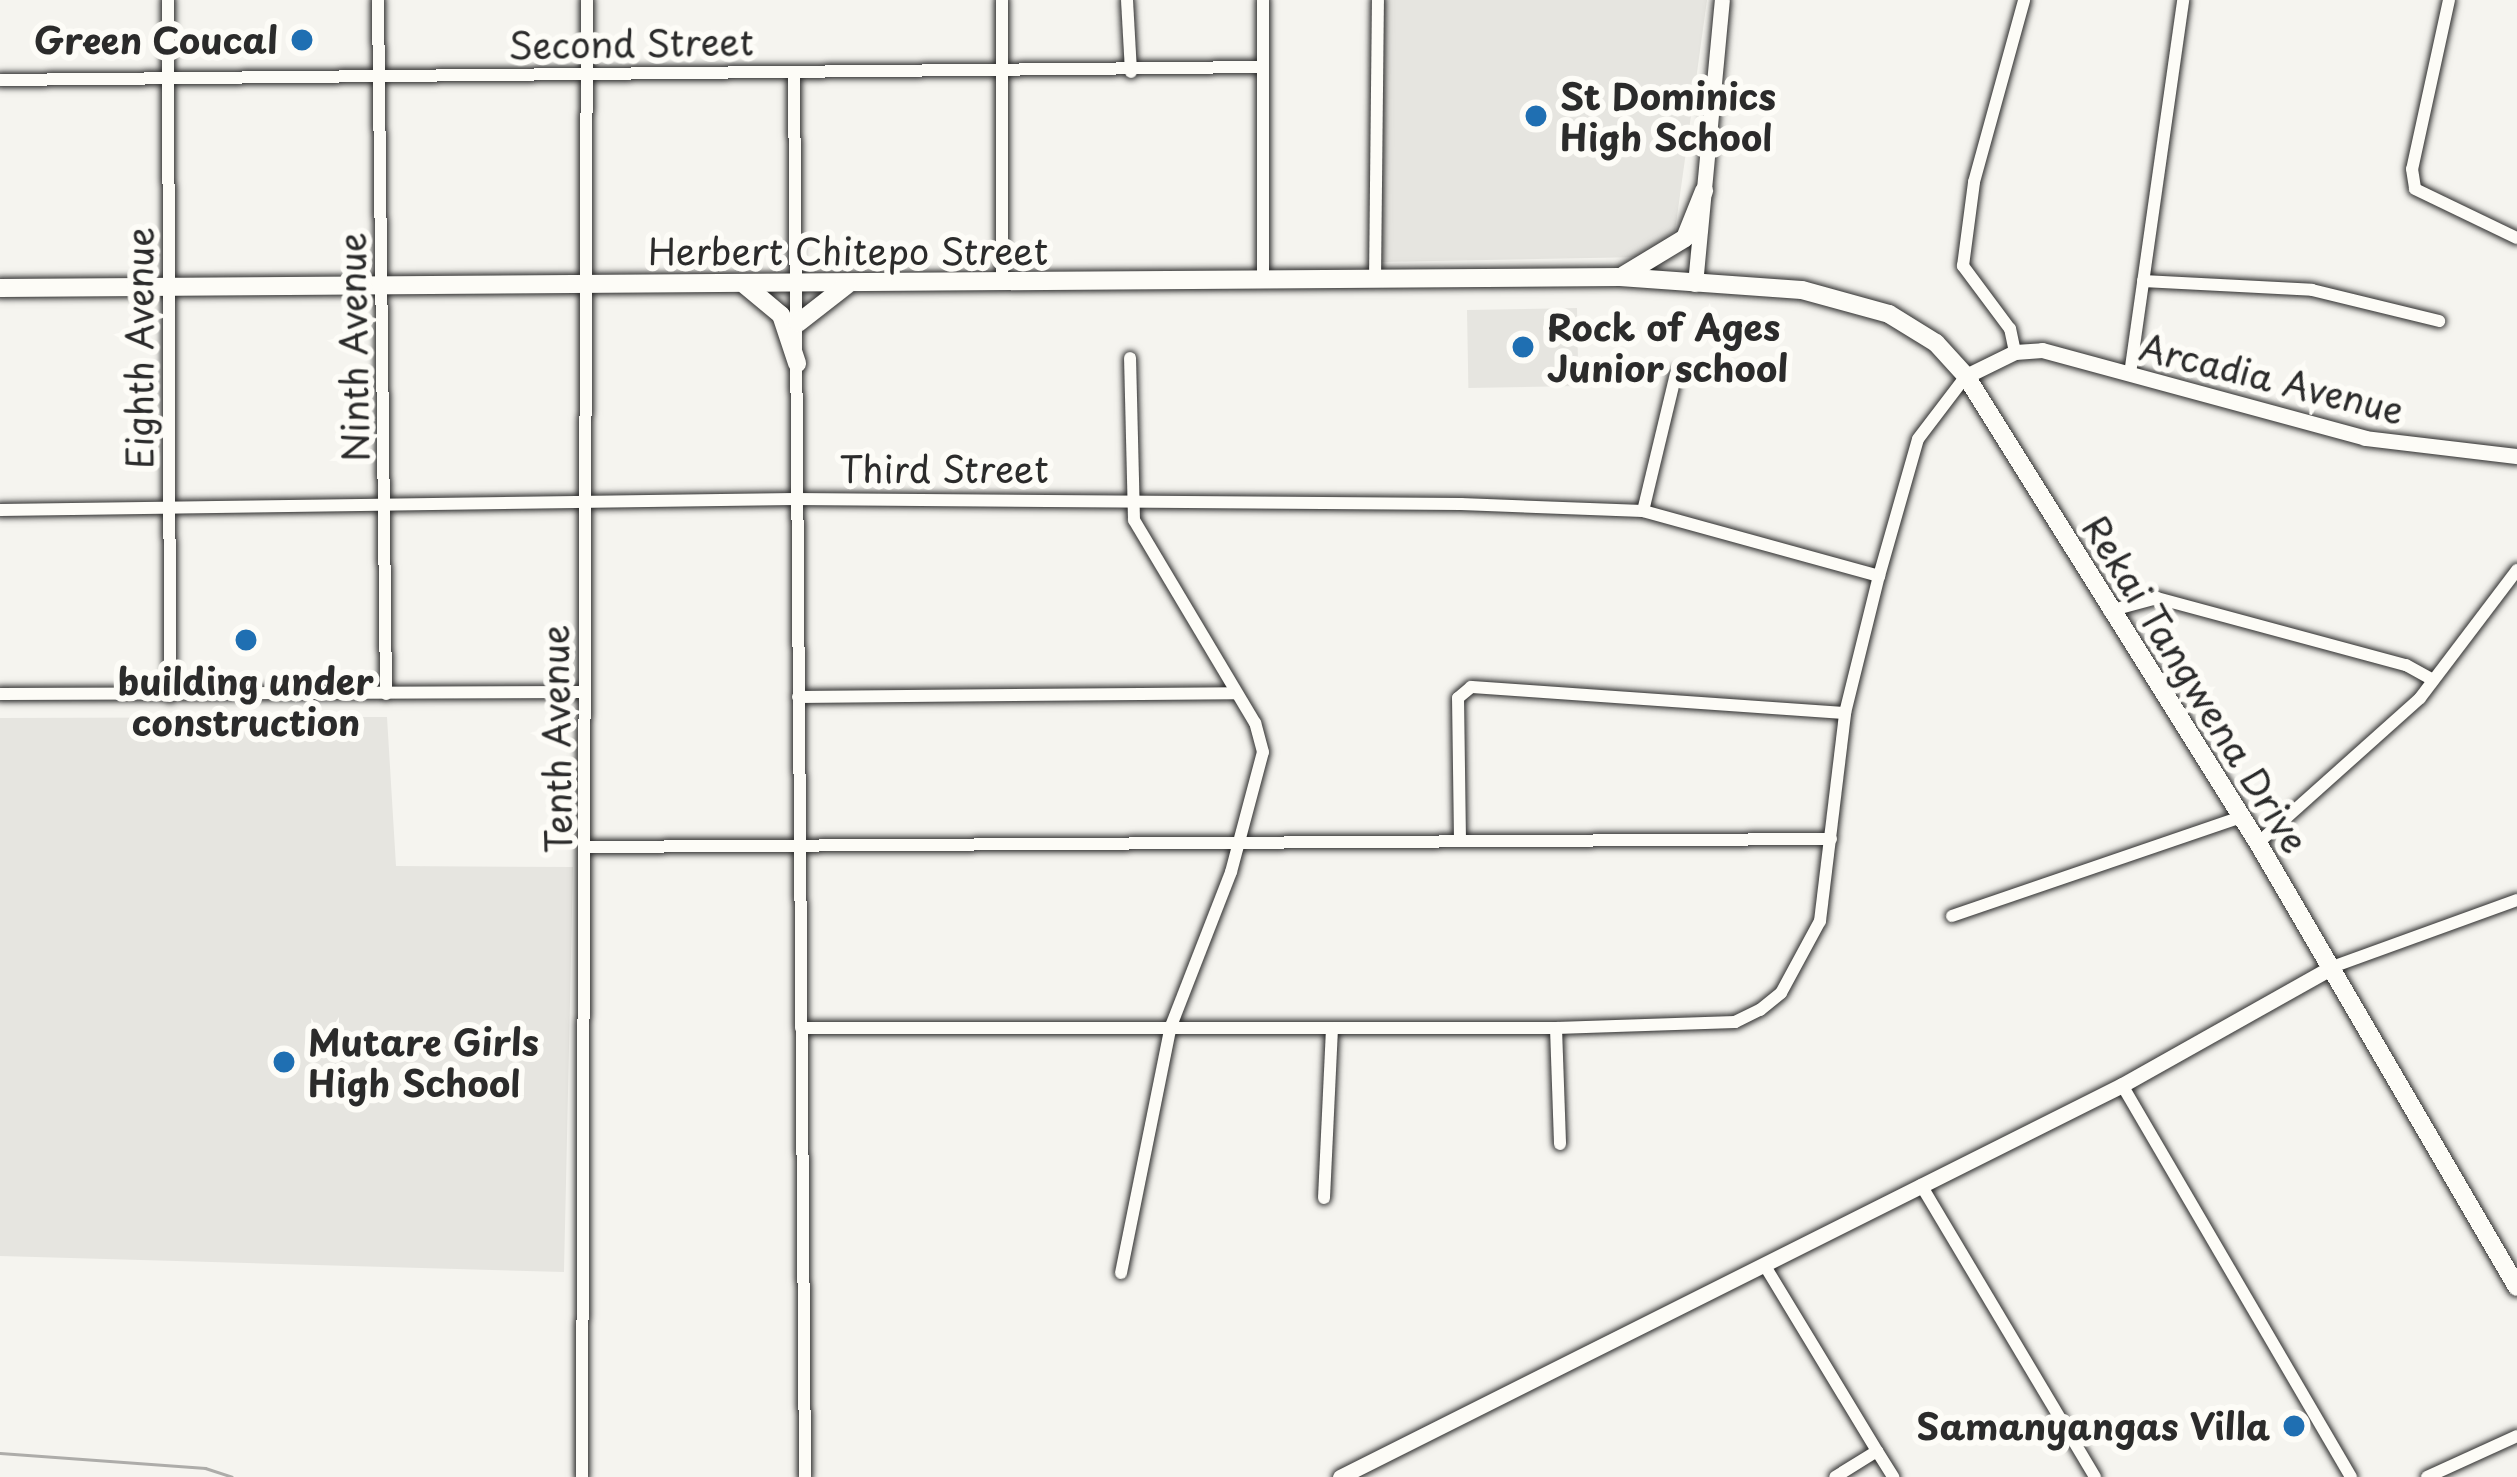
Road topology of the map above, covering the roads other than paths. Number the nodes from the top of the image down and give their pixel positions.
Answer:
1 (168, 0) edge
2 (377, 0) edge
3 (587, 0) edge
4 (1002, 0) edge
5 (1127, 0) edge
6 (1263, 0) edge
7 (1378, 0) edge
8 (1722, 0) edge
9 (2024, 0) edge
10 (2183, 0) edge
11 (2449, 0) edge
12 (1262, 67) junction
13 (794, 71) junction
14 (1004, 72) junction
15 (1131, 72) junction
16 (588, 74) junction
17 (379, 76) junction
18 (0, 80) edge
19 (169, 80) junction
20 (1704, 191) junction
21 (2517, 238) edge
22 (1620, 277) junction
23 (1375, 280) junction
24 (2143, 281) junction
25 (1262, 282) junction
26 (587, 284) junction
27 (744, 284) junction
28 (799, 284) junction
29 (1695, 284) junction
30 (382, 285) junction
31 (847, 285) junction
32 (1002, 285) junction
33 (170, 286) junction
34 (0, 288) edge
35 (2439, 321) dead end
36 (798, 323) junction
37 (2015, 352) junction
38 (1130, 358) dead end
39 (797, 362) junction
40 (1676, 374) dead end
41 (2130, 374) junction
42 (1966, 376) junction
43 (2517, 456) edge
44 (794, 499) junction
45 (585, 501) junction
46 (1131, 501) junction
47 (384, 503) junction
48 (169, 505) junction
49 (0, 510) edge
50 (1642, 511) junction
51 (2517, 570) edge
52 (1880, 577) junction
53 (2108, 611) junction
54 (2432, 680) junction
55 (583, 692) junction
56 (1236, 693) junction
57 (0, 694) edge
58 (386, 694) junction
59 (170, 696) junction
60 (798, 697) junction
61 (1845, 713) junction
62 (2241, 817) junction
63 (1831, 839) junction
64 (1460, 840) junction
65 (1235, 844) junction
66 (2258, 844) junction
67 (799, 845) junction
68 (588, 847) junction
69 (2517, 900) edge
70 (1952, 916) dead end
71 (2332, 967) junction
72 (1172, 1026) junction
73 (801, 1028) junction
74 (1332, 1028) junction
75 (1556, 1028) junction
76 (2122, 1084) junction
77 (1560, 1144) dead end
78 (1921, 1185) junction
79 (1324, 1198) dead end
80 (1765, 1266) junction
81 (1121, 1273) dead end
82 (2517, 1287) edge
83 (2517, 1436) edge
84 (1877, 1451) junction
85 (582, 1477) edge
86 (805, 1477) edge
87 (1340, 1477) edge
88 (1835, 1477) edge
89 (1892, 1477) edge
90 (2095, 1477) edge
91 (2350, 1477) edge
92 (2427, 1477) edge

1 - 19 street, Eighth Avenue
2 - 17 street, Ninth Avenue
3 - 16 street, Tenth Avenue
4 - 14 street
5 - 15 street
6 - 12 street
7 - 23 street
8 - 20 street
9 - 37 street
10 - 24 street
11 - 21 street
12 - 15 street, Second Street
12 - 25 street
13 - 14 street, Second Street
13 - 16 street, Second Street
13 - 28 street
14 - 15 street, Second Street
14 - 32 street
16 - 17 street, Second Street
16 - 26 street, Tenth Avenue
17 - 19 street, Second Street
17 - 30 street, Ninth Avenue
18 - 19 street, Second Street
19 - 33 street, Eighth Avenue
20 - 22 main road
20 - 29 street
22 - 23 main road, Herbert Chitepo Street
22 - 29 main road, Herbert Chitepo Street
23 - 25 main road, Herbert Chitepo Street
24 - 35 street
24 - 41 street
25 - 32 main road, Herbert Chitepo Street
26 - 27 main road, Herbert Chitepo Street
26 - 30 main road, Herbert Chitepo Street
26 - 45 street, Tenth Avenue
27 - 28 main road, Herbert Chitepo Street
27 - 39 main road
28 - 31 main road, Herbert Chitepo Street
28 - 36 street
29 - 42 main road, Rekai Tangwena Drive
30 - 33 main road, Herbert Chitepo Street
30 - 47 street, Ninth Avenue
31 - 32 main road, Herbert Chitepo Street
31 - 36 main road
33 - 34 main road, Herbert Chitepo Street
33 - 48 street, Eighth Avenue
36 - 39 street
37 - 41 street, Arcadia Avenue
37 - 42 street
38 - 46 street
39 - 44 street
40 - 50 street
41 - 43 street, Arcadia Avenue
42 - 52 street
42 - 53 main road, Rekai Tangwena Drive
44 - 45 street, Third Street
44 - 46 street, Third Street
44 - 60 street
45 - 47 street, Third Street
45 - 55 street, Tenth Avenue
46 - 50 street, Third Street
46 - 56 street
47 - 48 street, Third Street
47 - 58 street, Ninth Avenue
48 - 49 street, Third Street
48 - 59 street, Eighth Avenue
50 - 52 street, Third Street
51 - 54 street
52 - 61 street
53 - 54 street
53 - 62 main road, Rekai Tangwena Drive
54 - 66 street
55 - 58 street
55 - 68 street, Tenth Avenue
56 - 60 street
56 - 65 street
57 - 59 street
58 - 59 street
60 - 67 street
61 - 63 street
61 - 64 street
62 - 66 main road, Rekai Tangwena Drive
62 - 70 street
63 - 64 street
63 - 75 street
64 - 65 street
65 - 67 street
65 - 72 street
66 - 71 main road, Rekai Tangwena Drive
67 - 68 street
67 - 73 street
68 - 85 street, Tenth Avenue
69 - 71 street
71 - 76 street
71 - 82 main road, Rekai Tangwena Drive
72 - 73 street
72 - 74 street
72 - 81 street
73 - 86 street
74 - 75 street
74 - 79 street
75 - 77 street
76 - 78 street
76 - 91 street
78 - 80 street
78 - 90 street
80 - 84 street
80 - 87 street
83 - 92 street
84 - 88 street
84 - 89 street

